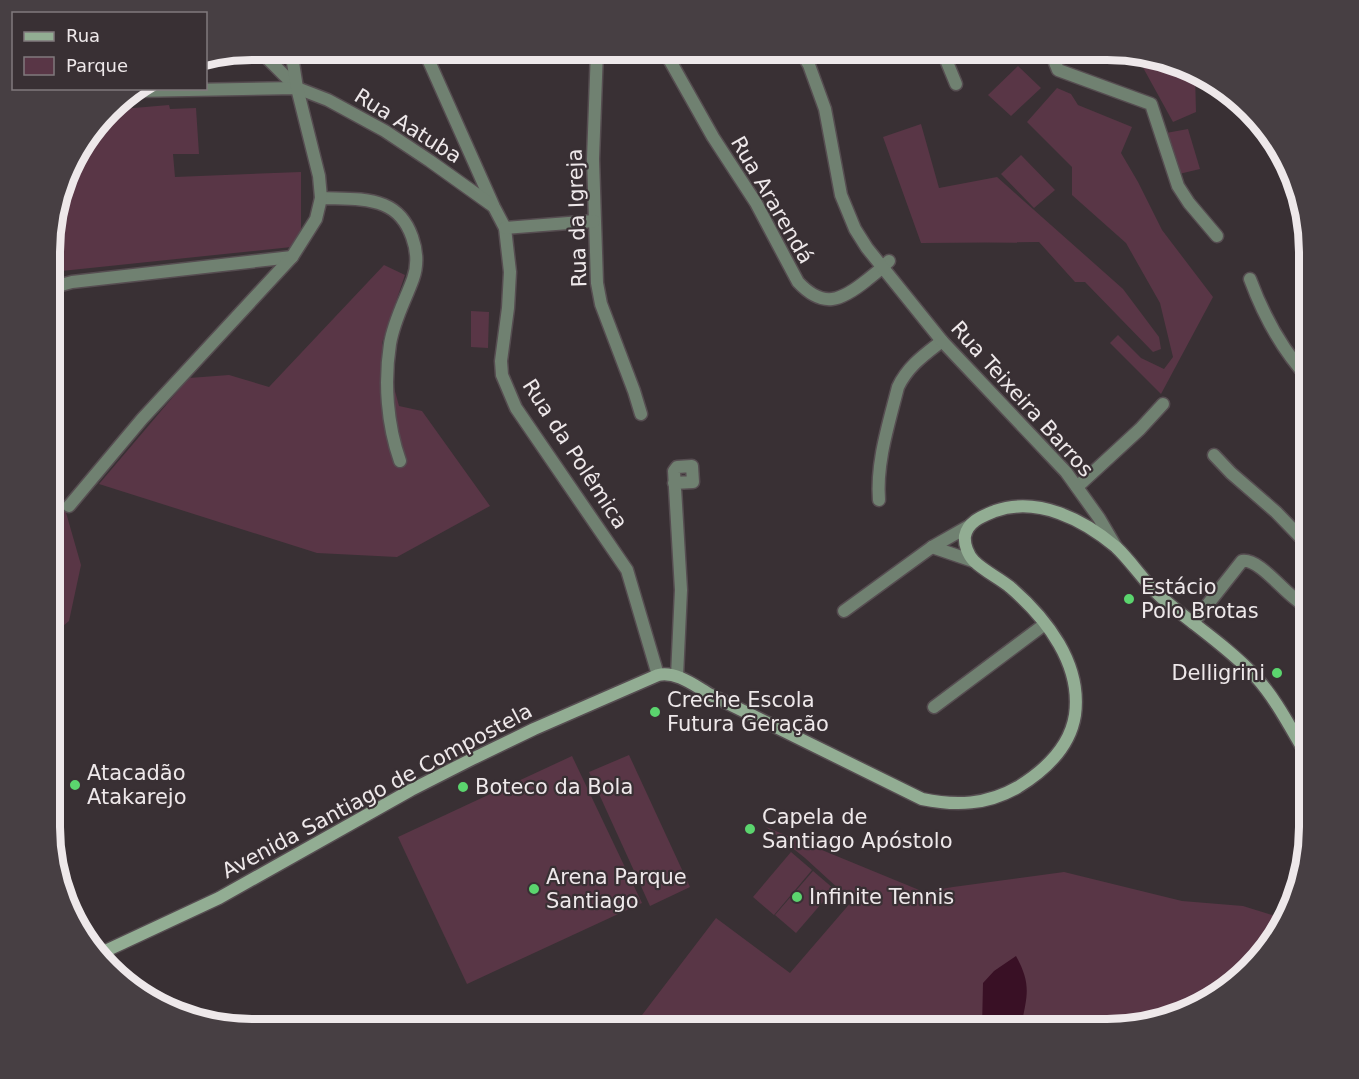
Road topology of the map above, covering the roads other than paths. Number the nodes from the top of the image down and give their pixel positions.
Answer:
1 (269, 60) edge
2 (286, 60) edge
3 (293, 60) edge
4 (428, 60) edge
5 (597, 60) edge
6 (670, 60) edge
7 (805, 60) edge
8 (946, 60) edge
9 (1054, 60) edge
10 (956, 84) dead end
11 (297, 88) junction
12 (188, 90) edge
13 (207, 90) edge
14 (147, 91) edge
15 (321, 198) junction
16 (494, 207) junction
17 (594, 221) junction
18 (506, 228) junction
19 (1217, 236) dead end
20 (292, 257) junction
21 (885, 265) junction
22 (1250, 279) dead end
23 (60, 286) edge
24 (942, 341) junction
25 (1299, 365) edge
26 (1163, 404) dead end
27 (641, 414) dead end
28 (1214, 455) dead end
29 (400, 461) dead end
30 (674, 483) dead end
31 (1077, 487) junction
32 (879, 500) dead end
33 (69, 506) dead end
34 (969, 526) junction
35 (1299, 536) edge
36 (932, 547) junction
37 (1117, 548) junction
38 (973, 561) junction
39 (1299, 602) edge
40 (844, 611) dead end
41 (1193, 623) junction
42 (1045, 624) junction
43 (658, 675) junction
44 (677, 676) junction
45 (934, 707) dead end
46 (1299, 743) edge
47 (106, 951) edge

1 - 11 street
2 - 11 street
3 - 11 street
4 - 16 street, Rua da Polêmica
5 - 17 street, Rua da Igreja
6 - 21 street, Rua Ararendá
7 - 21 street, Rua Teixeira Barros
8 - 10 street
9 - 19 street
11 - 13 street
11 - 15 street
11 - 16 street, Rua Aatuba
12 - 14 street
15 - 20 street
15 - 29 street
16 - 18 street, Rua da Polêmica
17 - 18 street
17 - 27 street, Rua da Igreja
18 - 43 street, Rua da Polêmica
20 - 23 street
20 - 33 street
21 - 24 street, Rua Teixeira Barros
22 - 25 street
24 - 31 street, Rua Teixeira Barros
24 - 32 street
26 - 31 street
28 - 35 street
30 - 44 street
31 - 37 street, Rua Teixeira Barros
34 - 36 street
34 - 37 main road
34 - 38 main road
36 - 38 street
36 - 40 street
37 - 41 main road, Rua Teixeira Barros
38 - 42 main road
39 - 41 street
41 - 46 main road, Rua Teixeira Barros
42 - 44 main road
42 - 45 street
43 - 44 main road, Avenida Santiago de Compostela
43 - 47 main road, Avenida Santiago de Compostela

